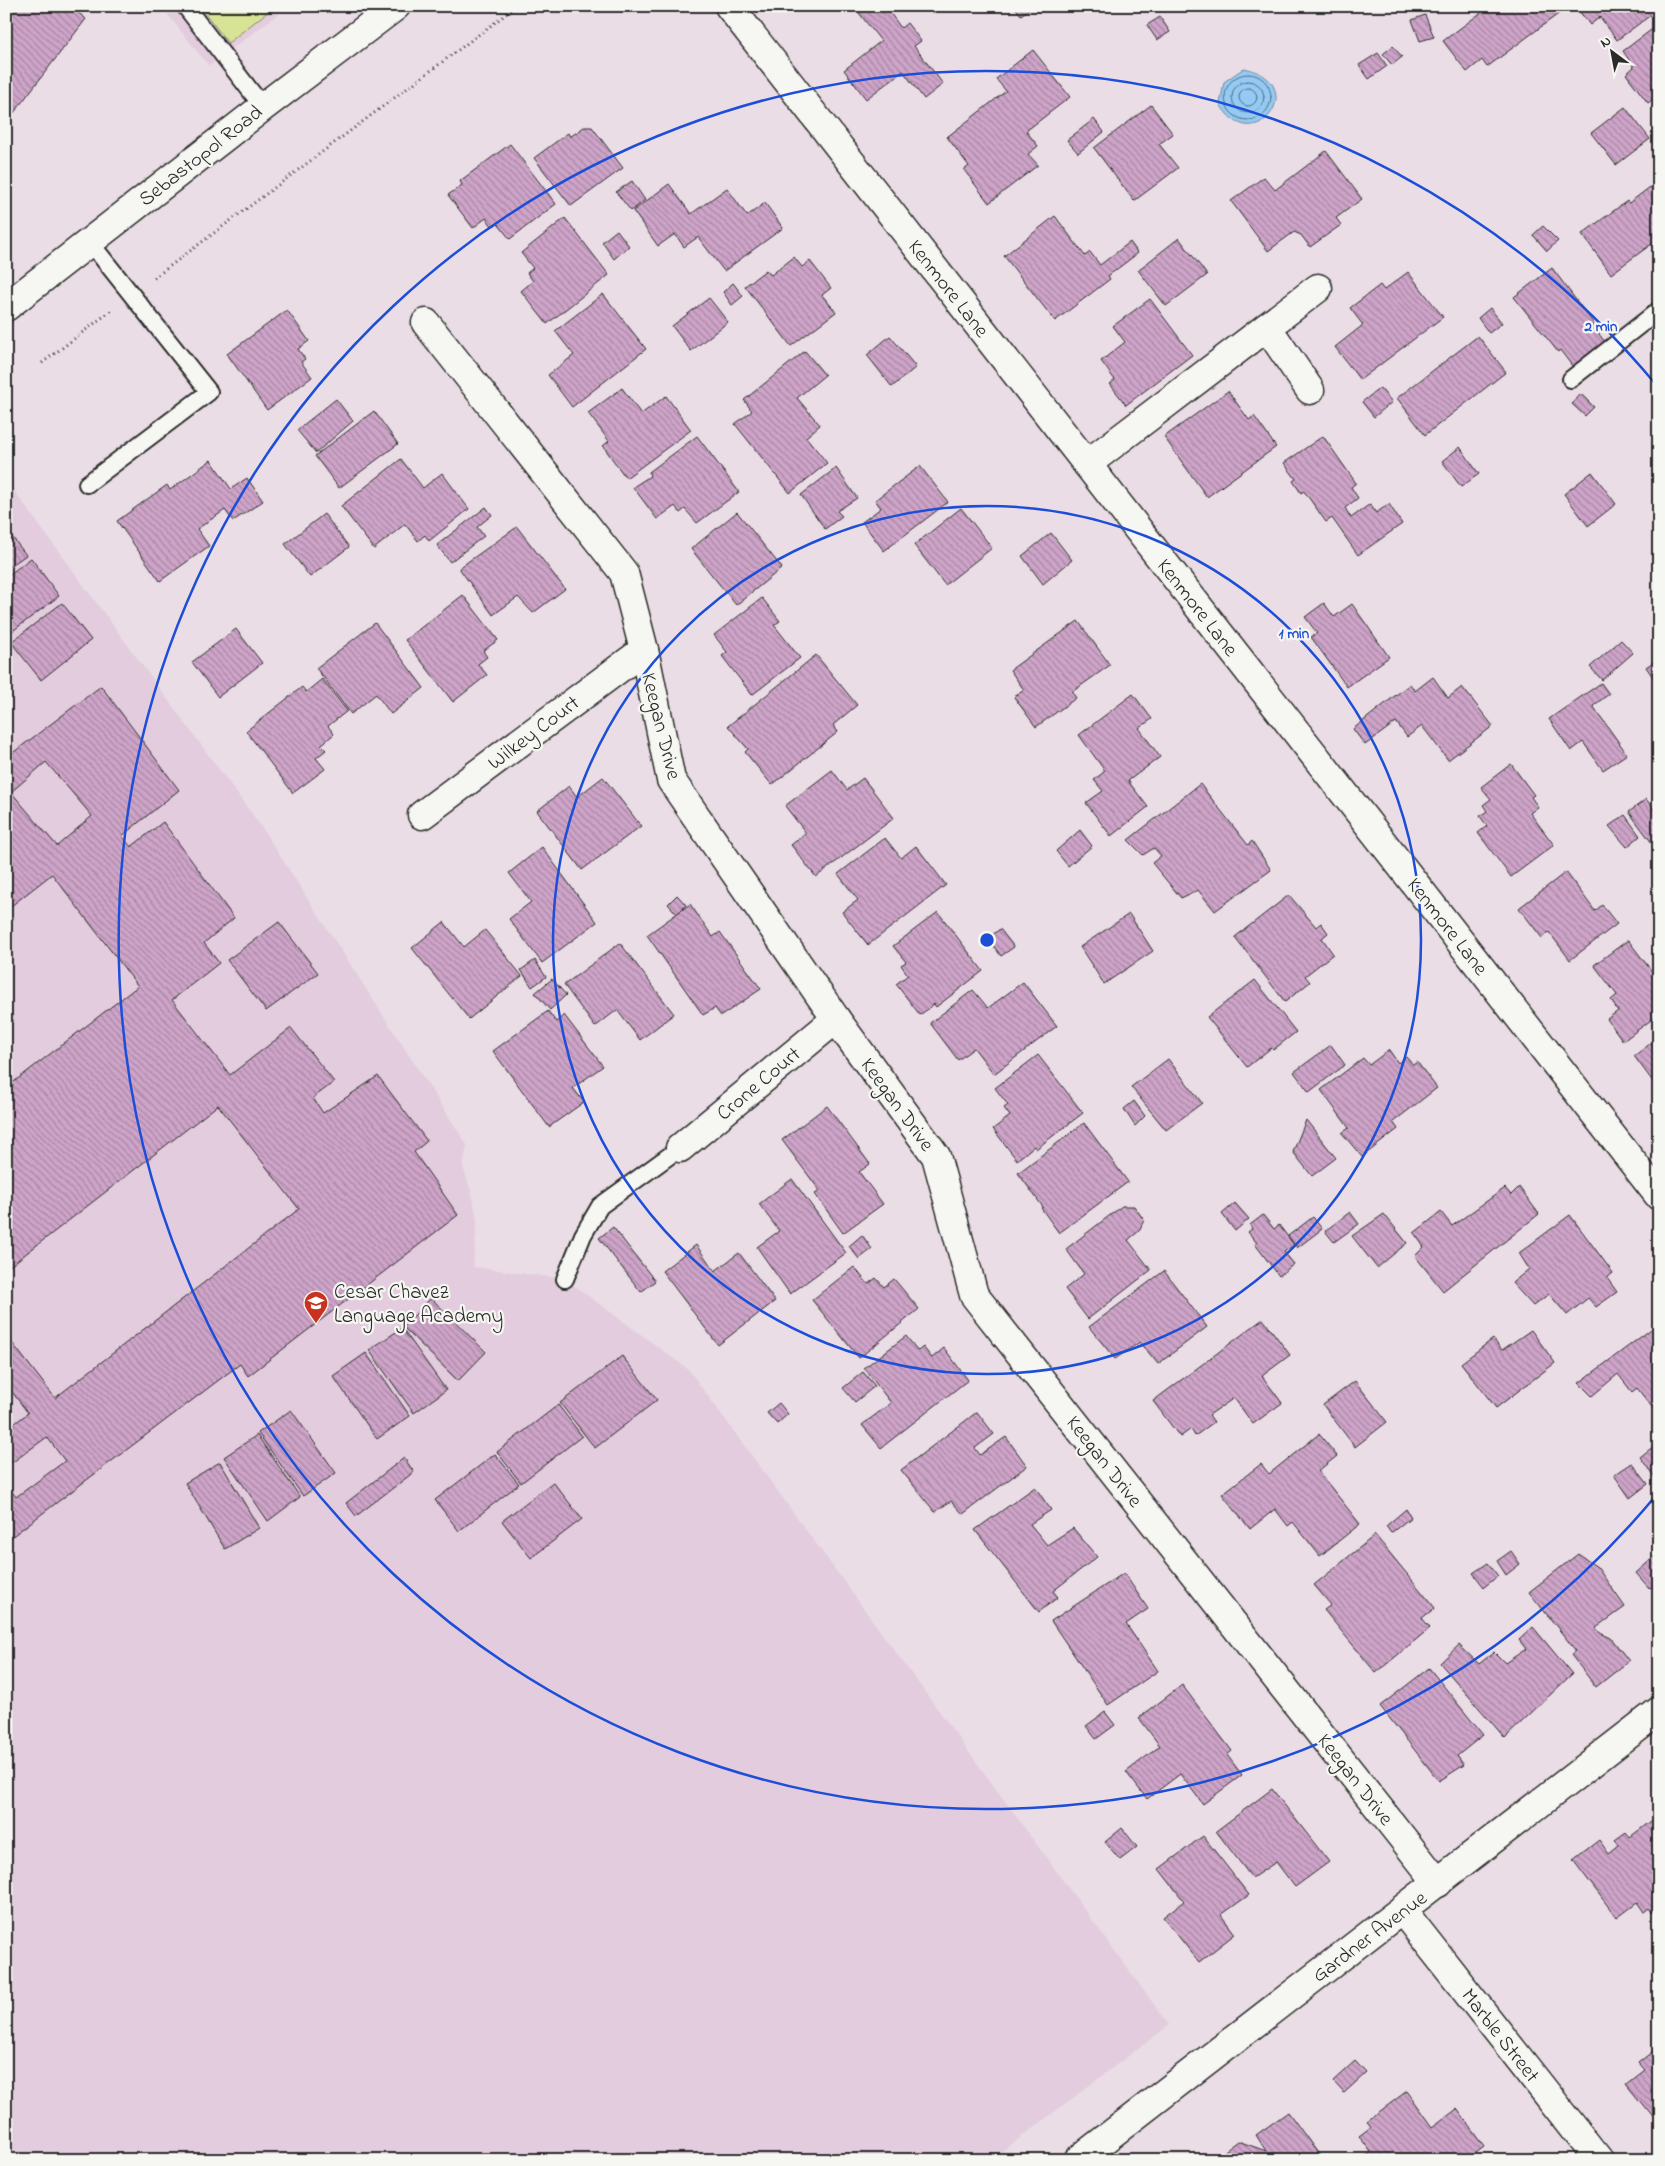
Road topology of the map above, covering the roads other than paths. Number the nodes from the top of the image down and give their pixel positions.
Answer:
1 (185, 6) edge
2 (396, 6) edge
3 (739, 10) edge
4 (263, 107) junction
5 (89, 241) junction
6 (1318, 288) dead end
7 (6, 307) edge
8 (1659, 310) edge
9 (426, 323) dead end
10 (1267, 327) junction
11 (1571, 379) dead end
12 (1310, 390) dead end
13 (1087, 464) junction
14 (87, 484) dead end
15 (644, 650) junction
16 (422, 814) dead end
17 (836, 1019) junction
18 (680, 1148) joint
19 (1659, 1196) edge
20 (565, 1280) dead end
21 (1659, 1712) edge
22 (1438, 1883) junction
23 (1402, 1910) junction
24 (1078, 2160) edge
25 (1599, 2160) edge

1 - 4 lane
2 - 4 street, Sebastopol Road
3 - 13 street, Kenmore Lane
4 - 5 street, Sebastopol Road
5 - 7 street, Sebastopol Road
5 - 14 lane
6 - 10 street
8 - 11 lane
9 - 15 street, Keegan Drive
10 - 12 street
10 - 13 street
13 - 19 street, Kenmore Lane
15 - 16 street, Wilkey Court
15 - 17 street, Keegan Drive
17 - 18 street, Crone Court
17 - 22 street, Keegan Drive
18 - 20 lane
21 - 22 street, Gardner Avenue
22 - 23 street, Gardner Avenue
23 - 24 street, Gardner Avenue
23 - 25 street, Marble Street

